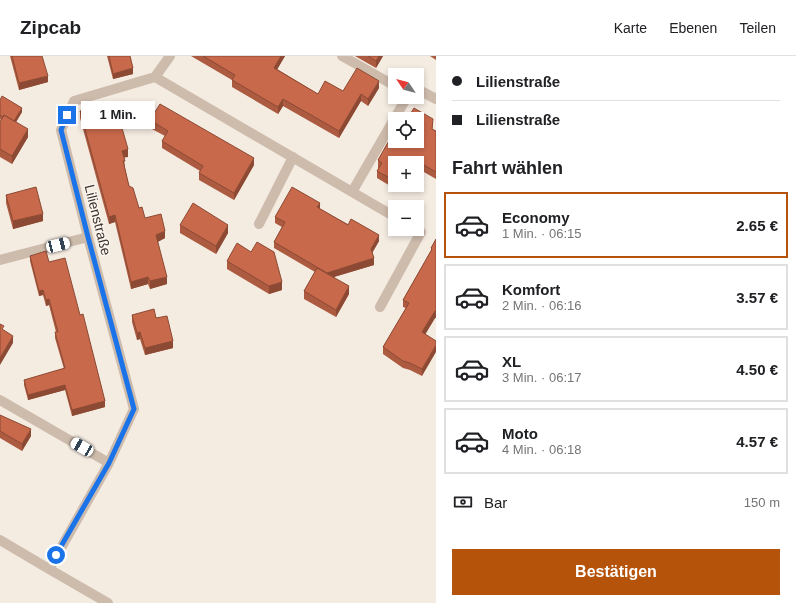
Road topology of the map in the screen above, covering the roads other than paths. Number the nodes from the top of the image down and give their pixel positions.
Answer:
1 (170, 56) edge
2 (342, 56) edge
3 (155, 77) junction
4 (388, 82) edge
5 (424, 93) edge
6 (436, 100) edge
7 (403, 104) edge
8 (293, 157) junction
9 (352, 192) junction
10 (388, 213) edge
11 (259, 224) dead end
12 (419, 236) edge
13 (88, 237) junction
14 (0, 260) edge
15 (380, 307) dead end
16 (0, 400) edge
17 (109, 463) junction
18 (0, 540) edge
19 (49, 568) junction
20 (108, 603) edge

1 - 3 street
2 - 4 street
3 - 8 street
3 - 13 street, Lilienstraße
5 - 6 street
7 - 9 street
8 - 9 street
8 - 11 street
9 - 10 street
12 - 15 street
13 - 14 street
13 - 17 street, Lilienstraße
16 - 17 street
17 - 19 street, Lilienstraße
18 - 19 street
19 - 20 street

